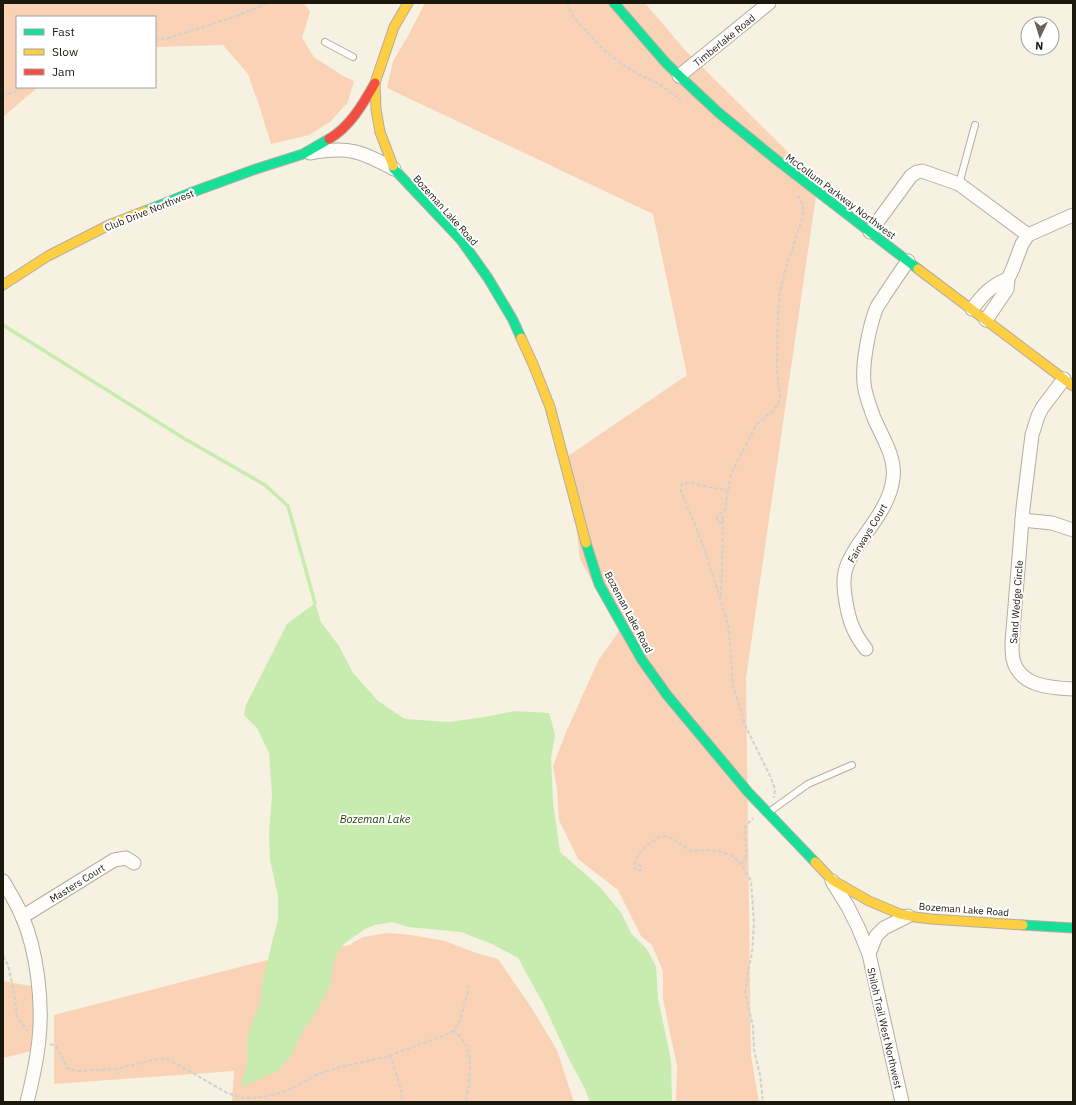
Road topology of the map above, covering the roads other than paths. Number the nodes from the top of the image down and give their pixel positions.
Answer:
1 (408, 3) edge
2 (614, 3) edge
3 (769, 3) edge
4 (325, 42) dead end
5 (352, 57) dead end
6 (680, 76) junction
7 (374, 84) junction
8 (975, 126) dead end
9 (304, 154) junction
10 (394, 169) junction
11 (958, 184) junction
12 (1073, 215) edge
13 (870, 232) junction
14 (1028, 235) junction
15 (908, 261) junction
16 (1008, 279) junction
17 (3, 285) edge
18 (972, 309) junction
19 (986, 320) junction
20 (1068, 382) edge
21 (1022, 520) junction
22 (1073, 530) edge
23 (866, 648) dead end
24 (1073, 689) edge
25 (852, 765) dead end
26 (768, 813) junction
27 (134, 862) dead end
28 (832, 880) junction
29 (3, 881) edge
30 (908, 916) junction
31 (22, 917) junction
32 (1073, 928) edge
33 (869, 954) junction
34 (27, 1102) edge
35 (902, 1102) edge

1 - 7 street, Bozeman Lake Road
2 - 6 street, McCollum Parkway Northwest
3 - 6 street, Timberlake Road
4 - 5 lane
6 - 13 street, McCollum Parkway Northwest
7 - 9 street, Club Drive Northwest
7 - 10 street, Bozeman Lake Road
8 - 11 lane
9 - 10 street, Club Drive Northwest
9 - 17 street, Club Drive Northwest
10 - 26 street, Bozeman Lake Road
11 - 13 street
11 - 14 street
12 - 14 street
13 - 15 street, McCollum Parkway Northwest
14 - 16 street
15 - 18 street, McCollum Parkway Northwest
15 - 23 street, Fairways Court
16 - 18 street
16 - 19 street
18 - 19 street, McCollum Parkway Northwest
19 - 20 street, McCollum Parkway Northwest
20 - 21 street, Sand Wedge Circle
21 - 22 street
21 - 24 street, Sand Wedge Circle
25 - 26 lane
26 - 28 street, Bozeman Lake Road
27 - 31 street, Masters Court
28 - 30 street, Bozeman Lake Road
28 - 33 street, Shiloh Trail West Northwest
29 - 31 street
30 - 32 street, Bozeman Lake Road
30 - 33 street, Shiloh Trail West Northwest
31 - 34 street
33 - 35 street, Shiloh Trail West Northwest

